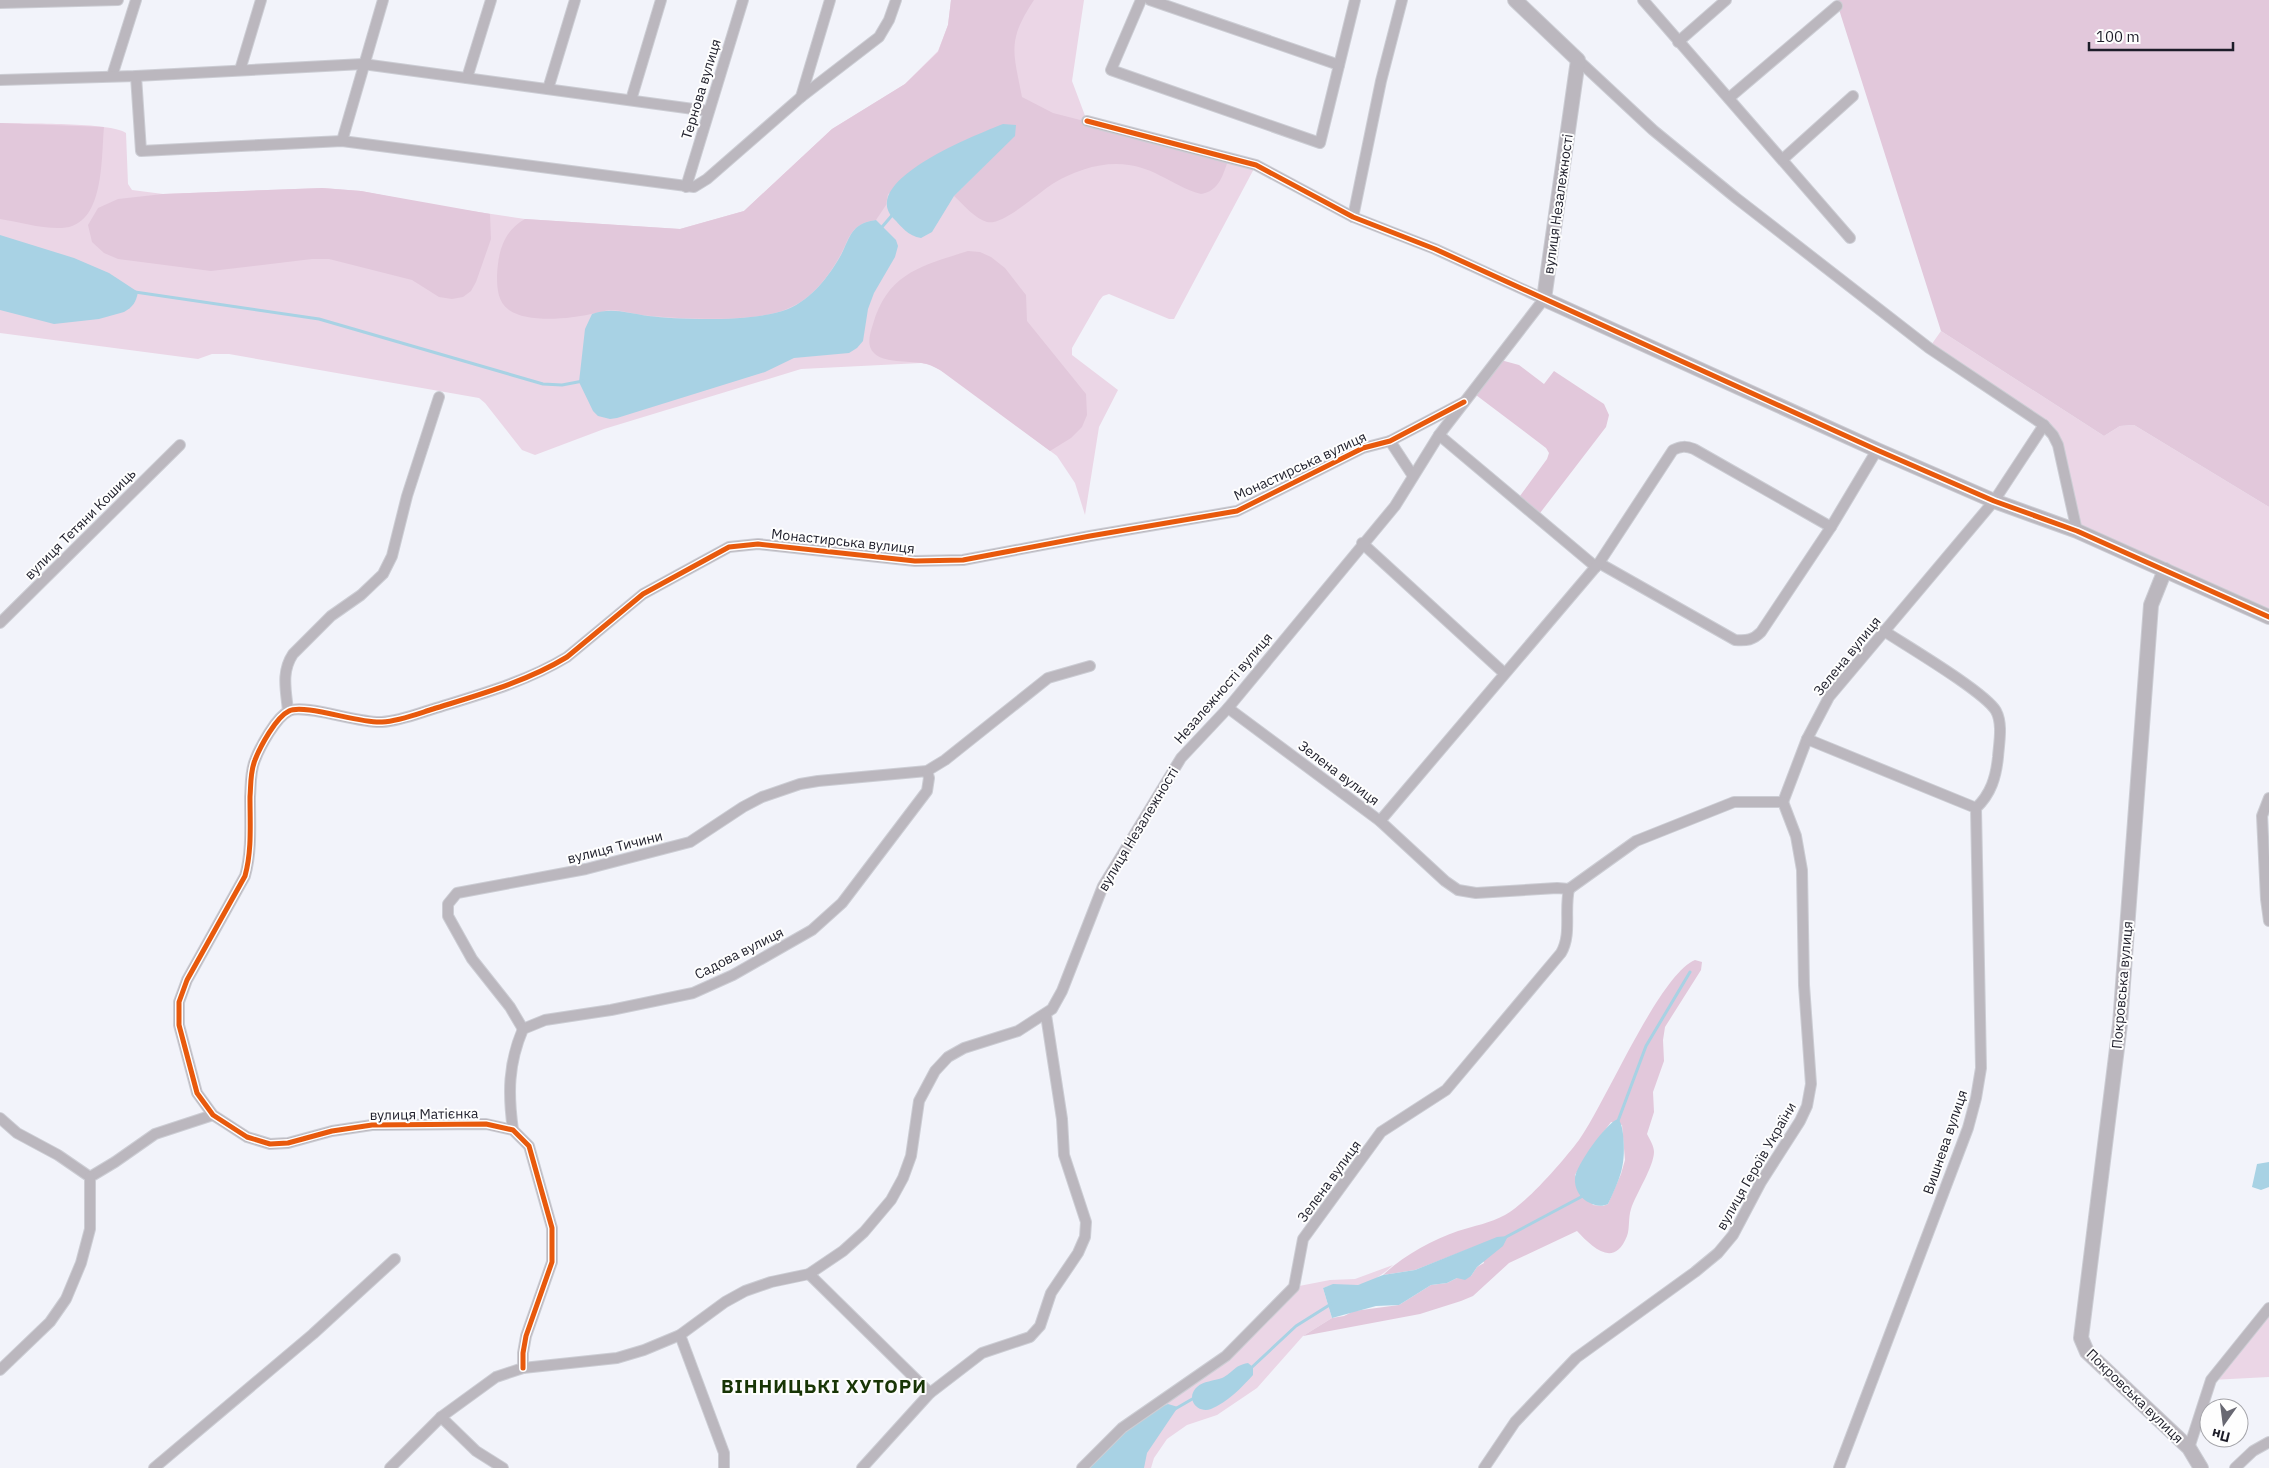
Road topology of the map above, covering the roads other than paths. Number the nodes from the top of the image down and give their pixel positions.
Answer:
1 (118, 0) edge
2 (136, 0) edge
3 (261, 0) edge
4 (383, 0) edge
5 (491, 0) edge
6 (575, 0) edge
7 (661, 0) edge
8 (743, 0) edge
9 (830, 0) edge
10 (896, 0) edge
11 (1140, 0) edge
12 (1150, 0) edge
13 (1355, 0) edge
14 (1402, 0) edge
15 (1515, 0) edge
16 (1643, 0) edge
17 (1726, 0) edge
18 (0, 3) edge
19 (1837, 6) dead end
20 (1678, 42) junction
21 (1578, 60) junction
22 (363, 64) junction
23 (1339, 65) junction
24 (240, 70) junction
25 (112, 76) junction
26 (136, 76) junction
27 (467, 78) junction
28 (0, 80) edge
29 (548, 89) junction
30 (1853, 96) dead end
31 (801, 97) junction
32 (1729, 98) junction
33 (630, 100) junction
34 (708, 111) junction
35 (1087, 122) dead end
36 (342, 141) junction
37 (1782, 159) junction
38 (686, 187) junction
39 (1353, 217) junction
40 (1850, 238) dead end
41 (1544, 299) junction
42 (439, 397) dead end
43 (1464, 402) junction
44 (2044, 425) junction
45 (1439, 434) junction
46 (1390, 441) junction
47 (180, 446) dead end
48 (1877, 450) junction
49 (1413, 476) junction
50 (1994, 501) junction
51 (1831, 526) junction
52 (2077, 531) junction
53 (1362, 543) junction
54 (1597, 565) junction
55 (2165, 570) junction
56 (2269, 617) edge
57 (0, 623) edge
58 (1884, 631) junction
59 (1090, 666) dead end
60 (1504, 673) junction
61 (1228, 708) junction
62 (288, 711) junction
63 (1807, 739) junction
64 (927, 771) junction
65 (2269, 798) edge
66 (1783, 802) junction
67 (1976, 808) junction
68 (1380, 821) junction
69 (1570, 890) junction
70 (2269, 921) edge
71 (1046, 1015) junction
72 (523, 1029) junction
73 (213, 1115) junction
74 (0, 1118) edge
75 (513, 1130) junction
76 (90, 1177) junction
77 (395, 1259) dead end
78 (809, 1274) junction
79 (2269, 1308) edge
80 (680, 1334) junction
81 (523, 1368) junction
82 (0, 1370) edge
83 (930, 1393) junction
84 (441, 1417) junction
85 (2269, 1442) edge
86 (2189, 1448) junction
87 (724, 1453) junction
88 (154, 1468) edge
89 (390, 1468) edge
90 (503, 1468) edge
91 (724, 1468) edge
92 (731, 1468) edge
93 (862, 1468) edge
94 (1082, 1468) edge
95 (1484, 1468) edge
96 (1839, 1468) edge
97 (2201, 1468) edge
98 (2235, 1468) edge

1 - 18 street
2 - 25 street
3 - 24 street
4 - 22 street
5 - 27 street
6 - 29 street
7 - 33 street
8 - 34 street, Тернова вулиця
9 - 31 street
10 - 31 street
11 - 23 street
12 - 23 street
13 - 23 street
14 - 39 street
15 - 21 street
16 - 20 street
17 - 20 street
19 - 32 street
20 - 32 street
21 - 41 street, Незалежності вулиця
21 - 44 street
22 - 24 street
22 - 27 street
22 - 36 street
24 - 26 street
25 - 26 street
25 - 28 street
26 - 36 street
27 - 29 street
29 - 33 street
30 - 37 street
31 - 38 street
32 - 37 street
33 - 34 street
34 - 38 street, Тернова вулиця
35 - 39 street
36 - 38 street
37 - 40 street
39 - 41 street
41 - 43 street, Незалежності вулиця
41 - 48 street
42 - 62 street
43 - 45 street, Незалежності вулиця
43 - 46 street, Монастирська вулиця
44 - 50 street, Зелена вулиця
44 - 52 street
45 - 49 street, Незалежності вулиця
45 - 54 street
46 - 49 street
46 - 62 street, Монастирська вулиця
47 - 57 street, вулиця Тетяни Кошиць
48 - 50 street
48 - 51 street
49 - 53 street, Незалежності вулиця
50 - 52 street
50 - 58 street, Зелена вулиця
51 - 54 street
51 - 54 street
52 - 55 street
53 - 60 street
53 - 61 street, Незалежності вулиця
54 - 60 street
55 - 56 street
55 - 86 street, Покровська вулиця
58 - 63 street, Зелена вулиця
58 - 67 street
59 - 64 street
60 - 68 street
61 - 68 street, Зелена вулиця
61 - 71 street, Незалежності вулиця
62 - 73 street
63 - 66 street, Зелена вулиця
63 - 67 street
64 - 72 street, Садова вулиця
64 - 72 street, вулиця Тичини
65 - 70 street
66 - 69 street
66 - 95 street, вулиця Героїв України
67 - 96 street, Вишнева вулиця
68 - 69 street, Зелена вулиця
69 - 94 street, Зелена вулиця
71 - 78 street, Незалежності вулиця
71 - 83 street
72 - 75 street
73 - 75 street, вулиця Матієнка
73 - 76 street
74 - 76 street
75 - 81 street
76 - 82 street
77 - 88 street
78 - 80 street, Незалежності вулиця
78 - 83 street
79 - 86 street
80 - 81 street, Незалежності вулиця
80 - 87 street
81 - 84 street, Незалежності вулиця
83 - 93 street
84 - 89 street, Незалежності вулиця
84 - 90 street
85 - 98 street
86 - 97 street, Покровська вулиця
87 - 91 street
87 - 92 street

